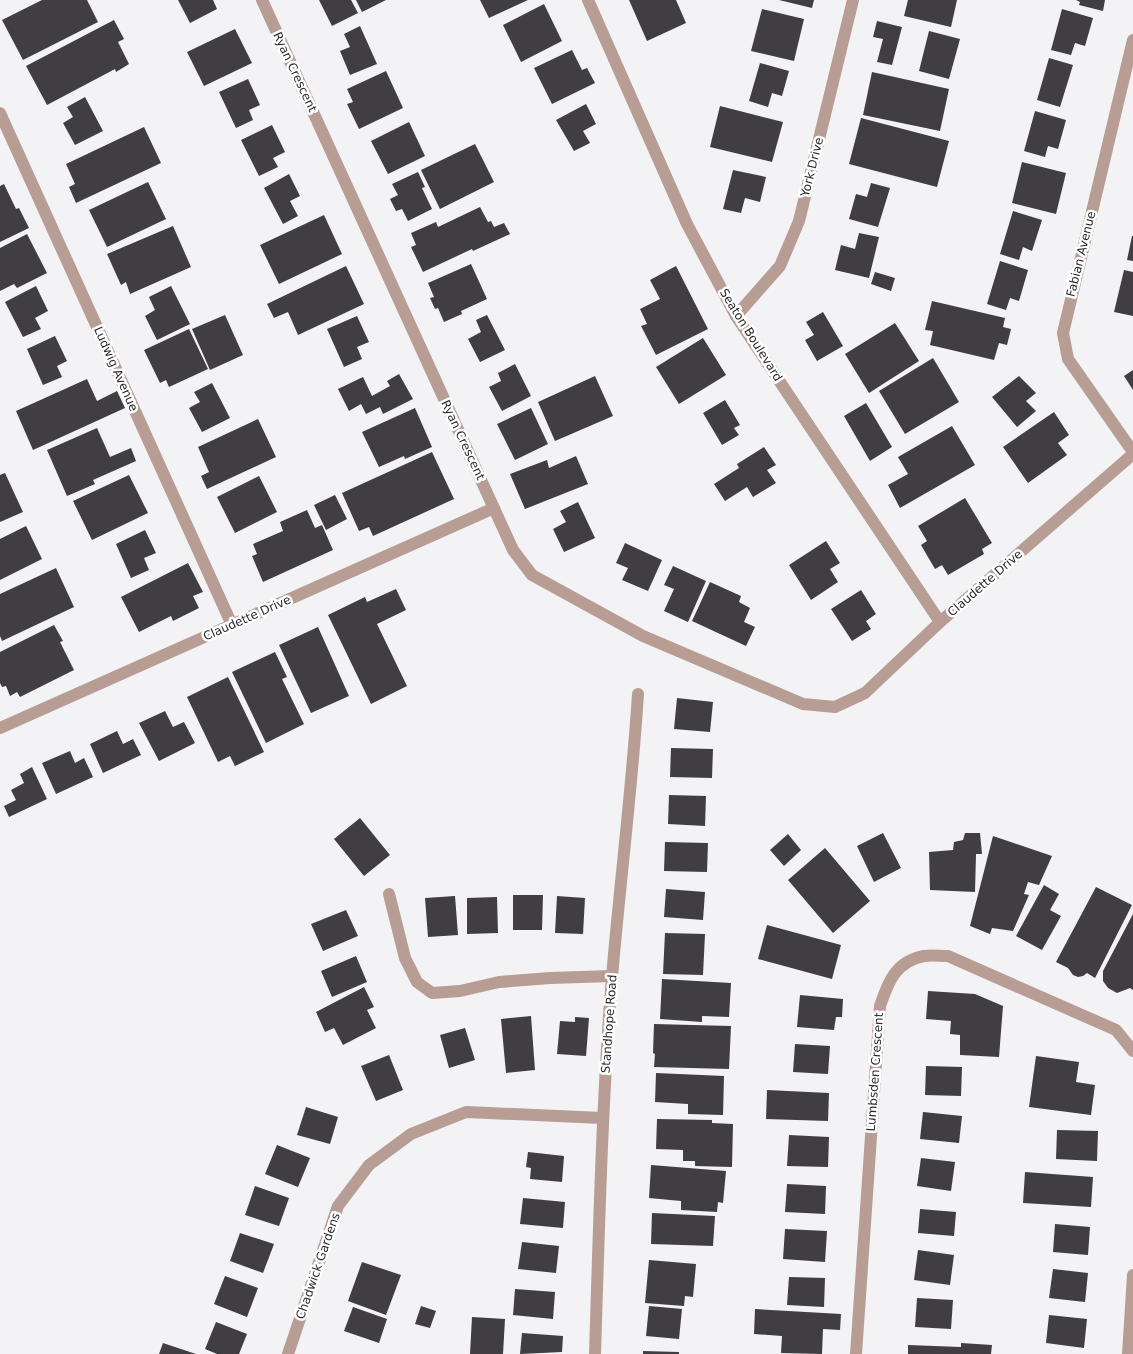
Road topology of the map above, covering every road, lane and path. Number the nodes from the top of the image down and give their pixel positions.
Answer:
1 (262, 0) edge
2 (588, 0) edge
3 (853, 0) edge
4 (1133, 40) edge
5 (0, 113) edge
6 (736, 316) junction
7 (1133, 453) edge
8 (494, 508) junction
9 (940, 622) junction
10 (232, 625) junction
11 (638, 694) dead end
12 (835, 707) joint
13 (0, 728) edge
14 (389, 894) dead end
15 (612, 976) junction
16 (1133, 1051) edge
17 (602, 1118) junction
18 (1133, 1275) edge
19 (288, 1354) edge
20 (595, 1354) edge
21 (856, 1354) edge
22 (1128, 1354) edge

1 - 8 street, Ryan Crescent
2 - 6 street, Seaton Boulevard
3 - 6 street, York Drive
4 - 7 street, Fabian Avenue
5 - 10 street, Ludwig Avenue
6 - 9 street, Seaton Boulevard
7 - 9 street, Claudette Drive
8 - 10 street, Claudette Drive
8 - 12 street, Ryan Crescent
9 - 12 street, Claudette Drive
10 - 13 street, Claudette Drive
11 - 15 street, Standhope Road
14 - 15 street
15 - 17 street, Standhope Road
16 - 21 street, Lumbsden Crescent
17 - 19 street, Chadwick Gardens
17 - 20 street, Standhope Road
18 - 22 street

